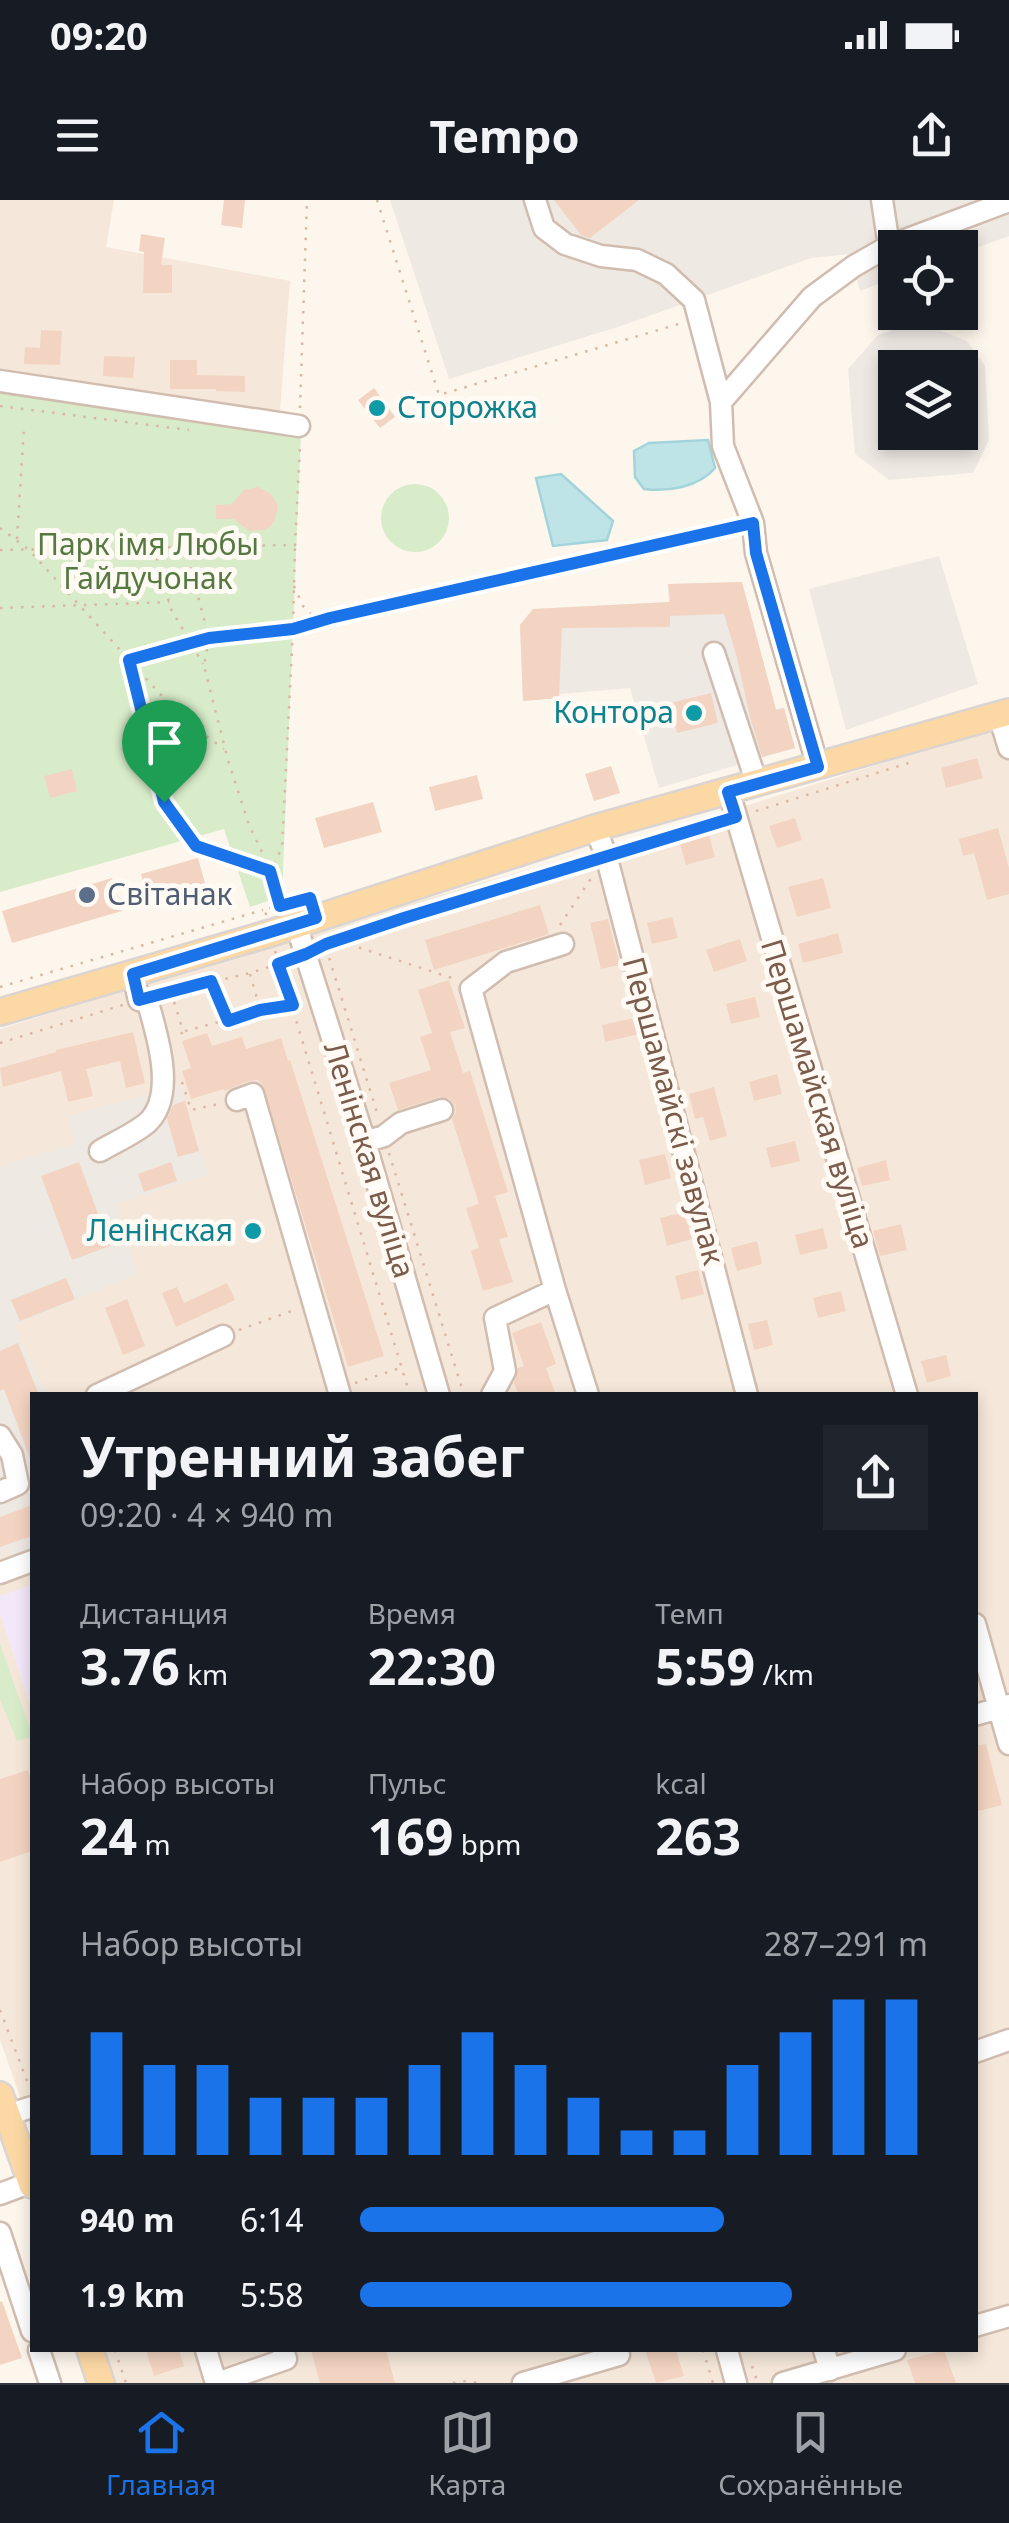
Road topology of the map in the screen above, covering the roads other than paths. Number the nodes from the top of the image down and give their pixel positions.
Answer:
1 (536, 200) edge
2 (882, 200) edge
3 (1009, 201) edge
4 (886, 230) edge
5 (931, 230) edge
6 (878, 252) edge
7 (0, 381) edge
8 (721, 402) junction
9 (299, 426) road end
10 (714, 653) dead end
11 (1004, 713) edge
12 (1009, 748) edge
13 (818, 767) junction
14 (756, 784) junction
15 (732, 805) junction
16 (596, 828) junction
17 (302, 915) junction
18 (553, 947) road end
19 (133, 974) junction
20 (0, 1012) edge
21 (236, 1100) road end
22 (442, 1110) dead end
23 (375, 1140) junction
24 (100, 1152) dead end
25 (555, 1290) junction
26 (223, 1336) road end
27 (103, 1392) edge
28 (340, 1392) edge
29 (439, 1392) edge
30 (494, 1392) edge
31 (587, 1392) edge
32 (746, 1392) edge
33 (906, 1392) edge
34 (0, 1436) edge
35 (0, 1492) edge
36 (30, 1562) edge
37 (0, 1572) edge
38 (978, 1632) edge
39 (1004, 1706) edge
40 (978, 1714) edge
41 (1009, 1744) edge
42 (1009, 2040) edge
43 (978, 2051) edge
44 (4, 2105) edge
45 (30, 2107) edge
46 (30, 2177) edge
47 (30, 2184) edge
48 (0, 2194) edge
49 (0, 2233) edge
50 (1009, 2316) edge
51 (30, 2325) edge
52 (978, 2325) edge
53 (40, 2352) edge
54 (91, 2352) edge
55 (207, 2352) edge
56 (284, 2352) edge
57 (728, 2352) edge
58 (881, 2352) edge
59 (619, 2355) dead end
60 (827, 2360) edge
61 (50, 2383) edge
62 (102, 2383) edge
63 (216, 2383) edge
64 (523, 2383) edge
65 (736, 2383) edge
66 (783, 2383) edge

1 - 8 street
2 - 4 street
3 - 5 street
6 - 8 street
7 - 9 street
8 - 13 street
10 - 14 street
11 - 12 street
11 - 13 main road
13 - 14 main road
14 - 15 main road
15 - 16 main road
15 - 33 street, Першамайская вуліца
16 - 17 main road
16 - 32 street, Першамайскі завулак
17 - 19 main road
17 - 23 street, Ленінская вуліца
18 - 25 street
19 - 20 main road
19 - 24 street
21 - 28 street
22 - 23 street
23 - 29 street, Ленінская вуліца
25 - 30 street
25 - 31 street
26 - 27 street
34 - 35 street
36 - 37 street
38 - 39 street
39 - 40 street
39 - 41 street
42 - 43 street
44 - 45 street
44 - 46 main road
47 - 48 street
49 - 51 street
50 - 52 street
53 - 61 street
54 - 62 main road
55 - 63 street
56 - 63 street
57 - 65 street
58 - 60 street
59 - 64 street
60 - 66 street

